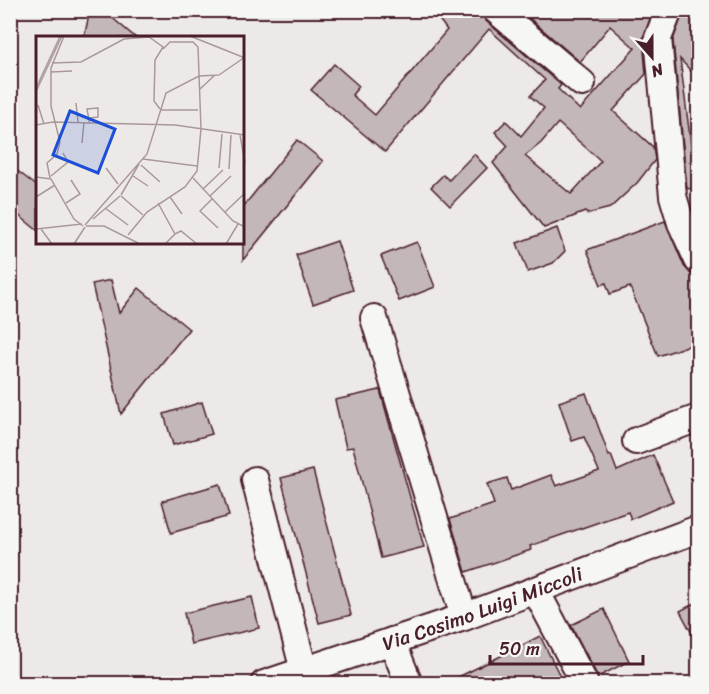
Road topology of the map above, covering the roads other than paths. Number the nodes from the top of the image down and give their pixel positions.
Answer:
1 (496, 10) edge
2 (669, 10) edge
3 (582, 83) dead end
4 (691, 227) edge
5 (699, 260) edge
6 (374, 318) dead end
7 (699, 418) edge
8 (636, 441) dead end
9 (255, 480) dead end
10 (699, 529) edge
11 (536, 591) junction
12 (464, 617) junction
13 (392, 641) junction
14 (304, 670) junction
15 (412, 682) edge
16 (264, 684) edge
17 (585, 684) edge

1 - 3 street
2 - 4 street
4 - 5 street
6 - 12 street
7 - 8 street
9 - 14 street
10 - 11 street, Via Cosimo Luigi Miccoli
11 - 12 street, Via Cosimo Luigi Miccoli
11 - 17 street
12 - 13 street, Via Cosimo Luigi Miccoli
13 - 14 street, Via Cosimo Luigi Miccoli
13 - 15 street
14 - 16 street, Via Cosimo Luigi Miccoli

